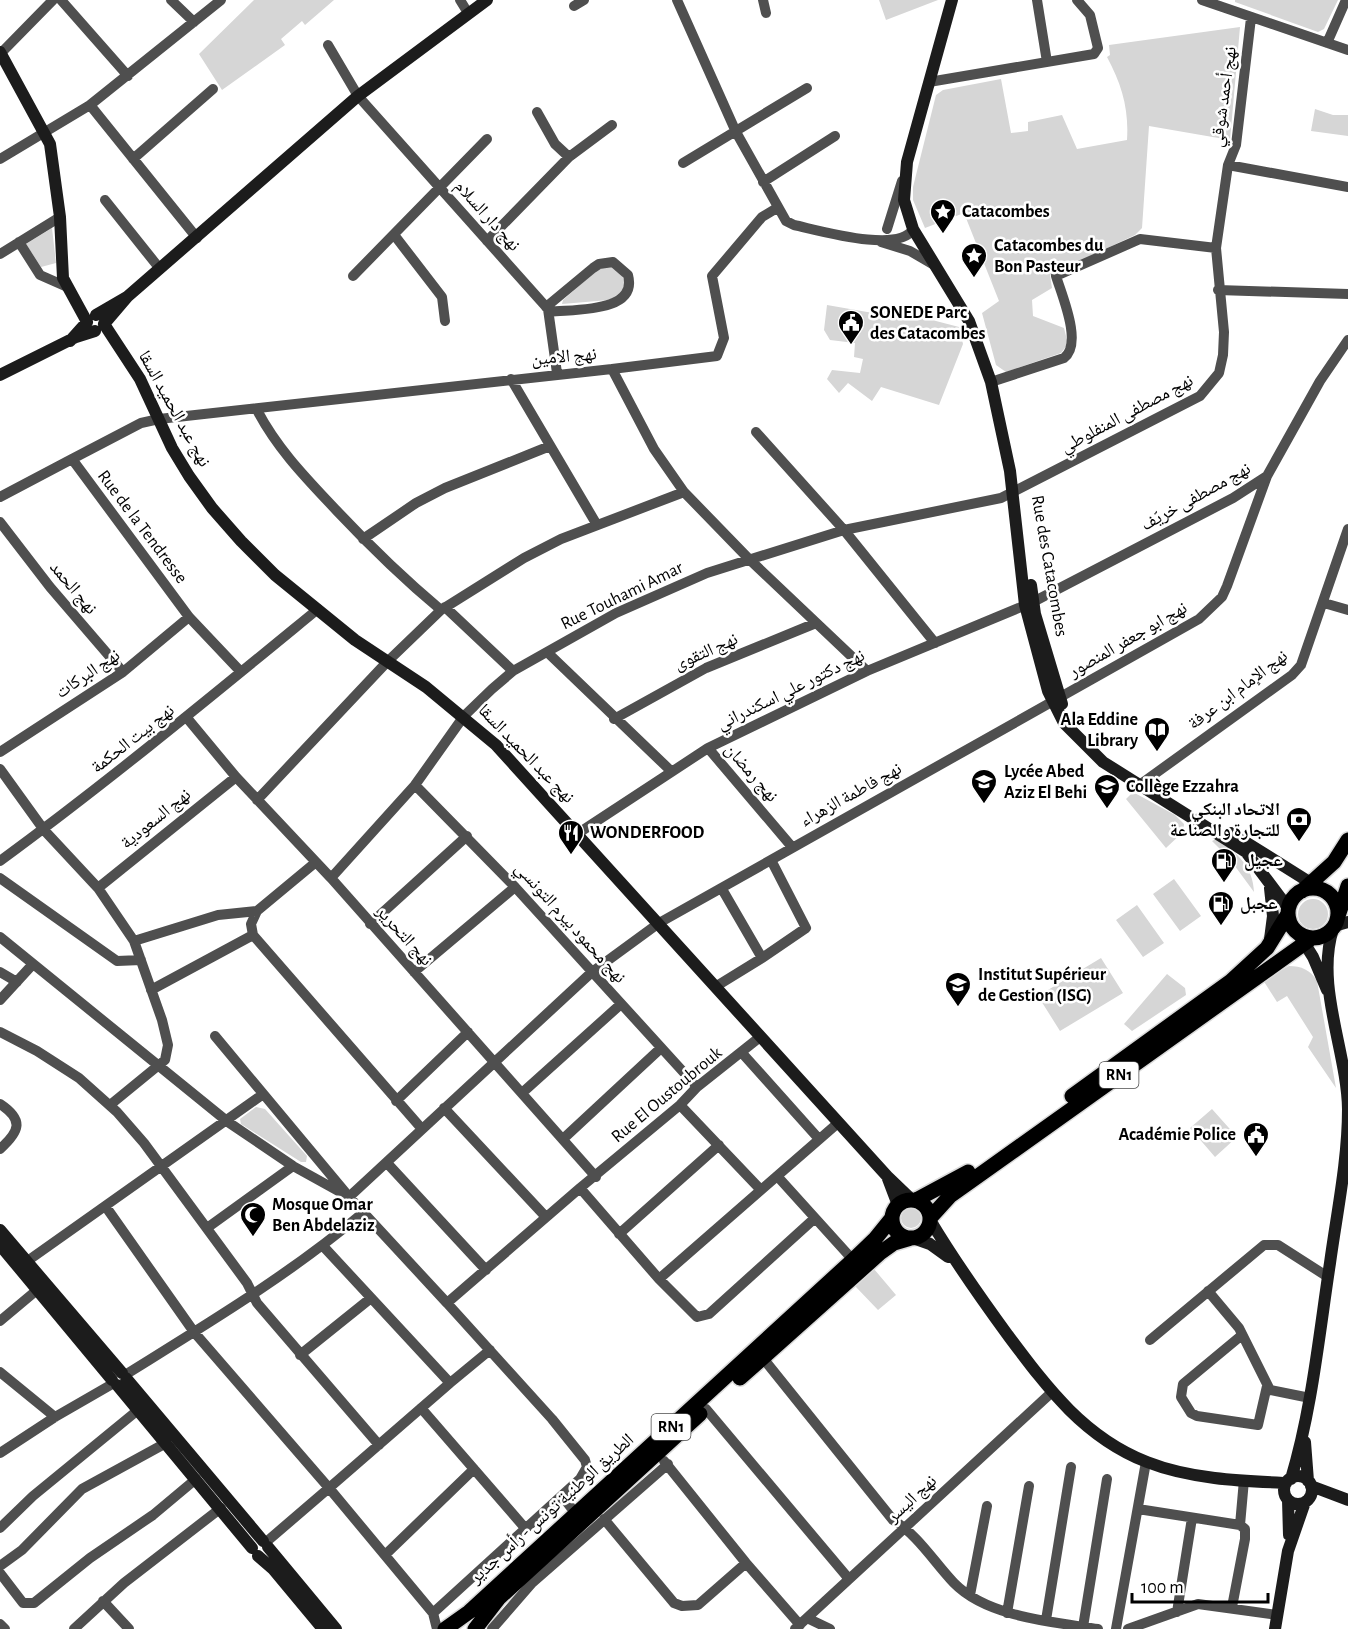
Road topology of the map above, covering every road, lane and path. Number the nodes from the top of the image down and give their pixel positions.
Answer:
1 (53, 0) edge
2 (61, 0) edge
3 (171, 0) edge
4 (221, 0) edge
5 (460, 0) edge
6 (487, 0) edge
7 (584, 0) edge
8 (677, 0) edge
9 (763, 0) edge
10 (952, 0) edge
11 (1037, 0) edge
12 (1077, 0) edge
13 (1202, 0) edge
14 (1346, 0) edge
15 (574, 6) dead end
16 (766, 13) dead end
17 (468, 14) junction
18 (1251, 18) junction
19 (194, 22) junction
20 (1327, 43) junction
21 (328, 45) dead end
22 (1348, 50) edge
23 (2, 59) edge
24 (1047, 62) junction
25 (128, 76) junction
26 (929, 82) junction
27 (807, 88) dead end
28 (213, 89) dead end
29 (358, 96) junction
30 (90, 105) junction
31 (537, 112) dead end
32 (612, 125) dead end
33 (736, 132) junction
34 (46, 134) junction
35 (835, 136) dead end
36 (487, 139) dead end
37 (569, 157) junction
38 (0, 159) edge
39 (133, 159) junction
40 (683, 163) dead end
41 (1228, 165) junction
42 (904, 175) junction
43 (763, 182) junction
44 (1348, 187) edge
45 (440, 189) junction
46 (105, 200) dead end
47 (777, 208) junction
48 (60, 217) junction
49 (912, 227) junction
50 (887, 229) junction
51 (395, 236) junction
52 (197, 238) junction
53 (487, 241) junction
54 (875, 241) junction
55 (19, 242) junction
56 (1216, 248) junction
57 (0, 254) edge
58 (934, 265) junction
59 (160, 269) junction
60 (353, 276) dead end
61 (65, 286) junction
62 (1218, 290) junction
63 (1348, 294) edge
64 (548, 309) junction
65 (445, 321) dead end
66 (96, 323) junction
67 (1348, 340) edge
68 (612, 369) junction
69 (558, 373) junction
70 (0, 375) edge
71 (511, 378) junction
72 (991, 382) junction
73 (257, 410) junction
74 (159, 419) junction
75 (756, 432) dead end
76 (550, 446) junction
77 (72, 459) junction
78 (1267, 476) junction
79 (684, 492) junction
80 (1014, 492) junction
81 (0, 497) edge
82 (0, 522) edge
83 (597, 525) junction
84 (1348, 529) edge
85 (844, 530) junction
86 (363, 539) junction
87 (749, 559) junction
88 (1029, 603) junction
89 (1324, 603) junction
90 (318, 609) junction
91 (443, 609) junction
92 (1348, 610) edge
93 (189, 618) junction
94 (816, 623) junction
95 (935, 643) junction
96 (547, 652) junction
97 (387, 662) junction
98 (513, 671) junction
99 (867, 671) junction
100 (123, 672) junction
101 (241, 672) junction
102 (1056, 700) junction
103 (464, 716) junction
104 (187, 718) junction
105 (614, 719) junction
106 (708, 748) junction
107 (0, 752) edge
108 (0, 769) edge
109 (671, 771) junction
110 (236, 777) junction
111 (1141, 783) junction
112 (415, 785) junction
113 (257, 800) junction
114 (44, 830) junction
115 (578, 834) junction
116 (466, 836) junction
117 (1348, 840) edge
118 (792, 847) junction
119 (771, 860) junction
120 (0, 861) edge
121 (316, 862) junction
122 (0, 878) edge
123 (331, 878) junction
124 (1269, 884) junction
125 (515, 887) junction
126 (98, 888) junction
127 (722, 889) junction
128 (1328, 892) edge
129 (257, 911) junction
130 (1289, 911) junction
131 (659, 923) junction
132 (1338, 923) edge
133 (370, 924) junction
134 (252, 935) junction
135 (0, 937) edge
136 (1305, 938) junction
137 (134, 941) junction
138 (1267, 948) junction
139 (762, 958) junction
140 (141, 960) junction
141 (33, 964) junction
142 (0, 972) edge
143 (414, 972) junction
144 (592, 972) junction
145 (17, 982) junction
146 (716, 987) junction
147 (151, 990) junction
148 (0, 1000) edge
149 (1331, 1000) junction
150 (621, 1004) junction
151 (0, 1032) edge
152 (468, 1032) junction
153 (215, 1036) dead end
154 (760, 1037) junction
155 (661, 1048) junction
156 (742, 1053) junction
157 (494, 1062) junction
158 (159, 1067) junction
159 (697, 1087) junction
160 (522, 1094) junction
161 (262, 1095) junction
162 (396, 1101) junction
163 (0, 1104) edge
164 (110, 1105) junction
165 (680, 1105) junction
166 (444, 1108) junction
167 (228, 1122) junction
168 (838, 1123) junction
169 (422, 1129) junction
170 (563, 1139) junction
171 (819, 1139) junction
172 (719, 1145) junction
173 (0, 1149) edge
174 (387, 1163) junction
175 (292, 1166) junction
176 (161, 1168) junction
177 (596, 1177) junction
178 (778, 1177) junction
179 (580, 1188) junction
180 (760, 1189) junction
181 (350, 1197) junction
182 (904, 1206) junction
183 (106, 1207) junction
184 (364, 1212) junction
185 (545, 1216) junction
186 (815, 1218) junction
187 (930, 1219) junction
188 (207, 1228) junction
189 (0, 1230) edge
190 (619, 1234) junction
191 (912, 1238) junction
192 (0, 1245) edge
193 (323, 1246) junction
194 (853, 1260) junction
195 (26, 1262) junction
196 (957, 1266) junction
197 (486, 1270) junction
198 (1328, 1277) junction
199 (659, 1279) junction
200 (37, 1290) junction
201 (1208, 1291) junction
202 (253, 1295) junction
203 (370, 1298) junction
204 (447, 1304) junction
205 (0, 1320) edge
206 (194, 1332) junction
207 (1242, 1335) junction
208 (1150, 1340) dead end
209 (490, 1350) junction
210 (300, 1356) junction
211 (762, 1357) junction
212 (0, 1372) edge
213 (119, 1379) junction
214 (450, 1383) junction
215 (1267, 1386) junction
216 (1052, 1393) junction
217 (1310, 1398) junction
218 (420, 1408) junction
219 (706, 1409) junction
220 (138, 1410) junction
221 (55, 1416) junction
222 (1305, 1432) junction
223 (166, 1443) junction
224 (379, 1445) junction
225 (0, 1453) edge
226 (663, 1459) junction
227 (1146, 1462) junction
228 (1071, 1467) dead end
229 (474, 1469) junction
230 (196, 1479) junction
231 (1107, 1479) dead end
232 (1248, 1481) junction
233 (1029, 1486) dead end
234 (329, 1488) junction
235 (1288, 1489) junction
236 (1308, 1492) junction
237 (562, 1496) junction
238 (1348, 1501) edge
239 (987, 1506) dead end
240 (221, 1508) junction
241 (1138, 1509) junction
242 (593, 1518) junction
243 (1192, 1518) junction
244 (1240, 1525) junction
245 (905, 1527) junction
246 (0, 1528) edge
247 (525, 1528) junction
248 (261, 1547) junction
249 (1288, 1551) junction
250 (385, 1555) junction
251 (746, 1563) junction
252 (0, 1566) edge
253 (0, 1573) edge
254 (527, 1579) junction
255 (849, 1579) junction
256 (970, 1595) junction
257 (103, 1601) junction
258 (1232, 1607) junction
259 (433, 1612) junction
260 (1007, 1612) junction
261 (1177, 1612) junction
262 (1277, 1615) junction
263 (1047, 1623) edge
264 (0, 1624) edge
265 (801, 1624) edge
266 (1145, 1626) edge
267 (1083, 1627) junction
268 (5, 1629) edge
269 (74, 1629) edge
270 (129, 1629) edge
271 (323, 1629) edge
272 (336, 1629) edge
273 (437, 1629) edge
274 (445, 1629) edge
275 (475, 1629) edge
276 (492, 1629) edge
277 (830, 1629) edge
278 (1098, 1629) edge
279 (1116, 1629) edge
280 (1128, 1629) edge
281 (1275, 1629) edge

1 - 23 street
2 - 25 street
3 - 19 street
4 - 19 street
5 - 17 street
6 - 17 main road
7 - 15 street
8 - 33 street
9 - 16 street
10 - 26 main road, Rue des Catacombes
11 - 24 street
12 - 24 street
13 - 18 street
14 - 20 street
17 - 29 main road
18 - 20 street
18 - 41 street, نهج أحمد شوقي
19 - 25 street
20 - 22 street
21 - 29 street, نهج دار السلام
23 - 34 main road, نهج عبد الحميد السقا
24 - 26 street
25 - 30 street
26 - 42 main road, Rue des Catacombes
27 - 33 street
28 - 39 street
29 - 45 street, نهج دار السلام
29 - 52 main road
30 - 34 street
30 - 39 street
31 - 37 street
32 - 37 street
33 - 40 street
33 - 43 street
34 - 38 street
34 - 48 main road, نهج عبد الحميد السقا
35 - 43 street
36 - 45 street
37 - 53 street
39 - 52 street
41 - 44 street, نهج أحمد شوقي
41 - 56 street, نهج مصطفى المنفلوطي
42 - 49 main road, Rue des Catacombes
42 - 50 street
43 - 47 street
45 - 51 street
45 - 53 street, نهج دار السلام
46 - 59 street
47 - 54 street
47 - 68 street
48 - 55 street
48 - 61 main road, نهج عبد الحميد السقا
49 - 50 street
49 - 54 street
49 - 58 main road, Rue des Catacombes
50 - 54 street
51 - 60 street
51 - 65 street
52 - 59 main road
53 - 64 street, نهج دار السلام
54 - 58 street
55 - 57 street
55 - 61 street
56 - 62 street, نهج مصطفى المنفلوطي
56 - 72 street
58 - 72 main road, Rue des Catacombes
59 - 66 main road
61 - 66 main road, نهج عبد الحميد السقا
62 - 63 street
62 - 80 street, نهج مصطفى المنفلوطي
64 - 64 street
64 - 69 street
66 - 70 main road
66 - 74 main road, نهج عبد الحميد السقا
67 - 78 street, نهج مصطفى خريّف
68 - 69 street, نهج الامين
68 - 79 street, نهج الامين
69 - 71 street, نهج الامين
71 - 73 street, نهج الامين
71 - 76 street
72 - 80 main road, Rue des Catacombes
73 - 74 street, نهج الامين
73 - 86 street
74 - 77 street, نهج الامين
74 - 90 main road, نهج عبد الحميد السقا
75 - 85 street
76 - 83 street
76 - 86 street
77 - 81 street
77 - 93 street, Rue de la Tendresse
78 - 88 street, نهج مصطفى خريّف
78 - 102 street, نهج ابو جعفر المنصور
79 - 83 street
79 - 87 street, نهج الامين
80 - 85 street, Rue Touhami Amar
80 - 88 main road, Rue des Catacombes
82 - 100 street, نهج الحمد
83 - 91 street
84 - 89 street, نهج الإمام ابن عرفة
85 - 87 street, Rue Touhami Amar
85 - 95 street
86 - 91 street
87 - 94 street, نهج الامين
87 - 96 street, Rue Touhami Amar
88 - 95 street, نهج دكتور علي اسكندراني
88 - 102 main road, Rue des Catacombes
89 - 92 street
89 - 111 street, نهج الإمام ابن عرفة
90 - 97 main road, نهج عبد الحميد السقا
90 - 101 street, نهج بيت الحكمة
91 - 97 street
91 - 98 street
93 - 100 street, نهج البركات
93 - 101 street, Rue de la Tendresse
94 - 99 street, نهج الامين
94 - 105 street, نهج التقوى
95 - 99 street, نهج دكتور علي اسكندراني
96 - 98 street, Rue Touhami Amar
96 - 105 street
97 - 103 main road, نهج عبد الحميد السقا
97 - 113 street
98 - 103 street, Rue Touhami Amar
99 - 106 street, نهج دكتور علي اسكندراني
100 - 107 street, نهج البركات
101 - 104 street, نهج بيت الحكمة
102 - 111 main road, Rue des Catacombes
102 - 118 street, نهج فاطمة الزهراء
103 - 112 street, Rue Touhami Amar
103 - 115 main road, نهج عبد الحميد السقا
104 - 110 street, نهج التحرير
104 - 114 street, نهج بيت الحكمة
105 - 109 street
106 - 109 street, نهج دكتور علي اسكندراني
106 - 118 street, نهج رمضان
108 - 114 street
109 - 115 street, نهج دكتور علي اسكندراني
110 - 113 street, نهج التحرير
110 - 126 street, نهج السعودية
111 - 124 main road, Rue des Catacombes
111 - 128 main road, Rue des Catacombes
112 - 116 street, نهج محمود بيرم التونسي
112 - 123 street, Rue Touhami Amar
113 - 121 street, نهج التحرير
114 - 120 street, نهج بيت الحكمة
114 - 126 street
115 - 131 main road, نهج عبد الحميد السقا
116 - 125 street, نهج محمود بيرم التونسي
116 - 133 street
117 - 128 main road, RN1
118 - 119 street, نهج فاطمة الزهراء
119 - 127 street, نهج فاطمة الزهراء
119 - 139 street
121 - 123 street, نهج التحرير
121 - 129 street
122 - 140 street
123 - 133 street, نهج التحرير
124 - 130 main road, Rue des Catacombes
124 - 138 main road
125 - 143 street
125 - 144 street, نهج محمود بيرم التونسي
126 - 137 street
127 - 131 street, نهج فاطمة الزهراء
127 - 139 street
128 - 130 main road, RN1
128 - 132 main road
129 - 134 street
129 - 137 street
130 - 136 main road
130 - 138 main road, الطريق الوطنية تونس - رأس جدير / RN1
131 - 144 street, نهج فاطمة الزهراء
131 - 146 main road, نهج عبد الحميد السقا
132 - 136 main road, RN1
132 - 149 main road
133 - 143 street, نهج التحرير
134 - 147 street
134 - 162 street
135 - 141 street
136 - 149 main road
136 - 187 main road, RN1
137 - 140 street
138 - 182 main road, الطريق الوطنية تونس - رأس جدير / RN1
139 - 146 street
140 - 147 street
141 - 145 street
141 - 158 street
142 - 145 street
143 - 152 street, نهج التحرير
144 - 150 street, نهج محمود بيرم التونسي
144 - 157 street, نهج فاطمة الزهراء
145 - 148 street
146 - 154 main road, نهج عبد الحميد السقا
147 - 158 street
149 - 198 main road
150 - 155 street, نهج محمود بيرم التونسي
150 - 160 street
151 - 164 street
152 - 157 street, نهج التحرير
152 - 162 street
153 - 161 street
154 - 156 street, Rue El Oustoubrouk
154 - 168 main road, نهج عبد الحميد السقا
155 - 159 street, نهج محمود بيرم التونسي
155 - 170 street
156 - 159 street, Rue El Oustoubrouk
156 - 171 street
157 - 160 street, نهج التحرير
157 - 166 street, نهج فاطمة الزهراء
158 - 164 street
158 - 167 street
159 - 165 street, Rue El Oustoubrouk
160 - 170 street, نهج التحرير
161 - 167 street
161 - 181 street
162 - 169 street
163 - 173 street
164 - 176 street
165 - 172 street
165 - 177 street, Rue El Oustoubrouk
166 - 169 street, نهج فاطمة الزهراء
166 - 185 street
167 - 175 street
167 - 176 street
168 - 171 street
168 - 182 main road, نهج عبد الحميد السقا
169 - 174 street, نهج فاطمة الزهراء
170 - 177 street, نهج التحرير
171 - 178 street
172 - 180 street
172 - 190 street
174 - 181 street, نهج فاطمة الزهراء
174 - 197 street
175 - 181 street
175 - 188 street
176 - 183 street
176 - 188 street
177 - 179 street, Rue El Oustoubrouk
178 - 180 street
178 - 186 street
179 - 185 street, Rue El Oustoubrouk
179 - 190 street
180 - 199 street
181 - 184 street
182 - 187 main road
182 - 191 main road
182 - 194 main road, الطريق الوطنية تونس - رأس جدير / RN1
183 - 195 street
183 - 206 street
184 - 193 street
184 - 204 street
185 - 197 street, Rue El Oustoubrouk
186 - 194 street
186 - 199 street
187 - 191 main road, RN1
187 - 196 main road
188 - 202 street
189 - 195 main road
190 - 199 street
191 - 196 main road
191 - 211 main road, الطريق الوطنية تونس - رأس جدير / RN1
192 - 200 main road
193 - 202 street
193 - 203 street
194 - 242 main road, الطريق الوطنية تونس - رأس جدير / RN1
195 - 213 main road
196 - 216 main road
197 - 204 street, Rue El Oustoubrouk
198 - 201 street
198 - 217 main road
200 - 205 street
200 - 213 main road
201 - 207 street
201 - 208 street
202 - 206 street
202 - 210 street
203 - 210 street
203 - 214 street
204 - 209 street
206 - 213 street
206 - 234 street
207 - 215 street
207 - 215 street
209 - 214 street
209 - 237 street
210 - 224 street
211 - 219 main road, الطريق الوطنية تونس - رأس جدير / RN1
211 - 245 street
212 - 221 street
213 - 220 main road
213 - 221 street
213 - 248 main road
214 - 218 street
215 - 217 street
216 - 227 main road
216 - 245 street, نهج اليسر
217 - 222 main road
218 - 224 street
218 - 229 street
219 - 226 main road, الطريق الوطنية تونس - رأس جدير / RN1
219 - 255 street
220 - 223 main road
220 - 246 street
221 - 225 street
222 - 235 main road
222 - 236 main road
223 - 230 main road
223 - 252 street
224 - 234 street
226 - 242 main road, الطريق الوطنية تونس - رأس جدير / RN1
226 - 251 street
227 - 232 main road
227 - 241 street
228 - 263 street
229 - 247 street
229 - 250 street
230 - 240 main road
230 - 253 street
231 - 267 street
232 - 235 main road
232 - 244 street
233 - 260 street
234 - 248 street
234 - 250 street
235 - 236 main road
235 - 236 main road
235 - 249 main road
236 - 238 main road
236 - 249 main road
237 - 242 street
237 - 247 street
239 - 256 street
240 - 248 main road
240 - 257 street
241 - 243 street
241 - 279 street
242 - 251 street
242 - 254 main road, الطريق الوطنية تونس - رأس جدير / RN1
242 - 274 main road, الطريق الوطنية تونس - رأس جدير / RN1
243 - 244 street
243 - 261 street
244 - 258 street
245 - 255 street, نهج اليسر
245 - 256 street
247 - 259 street
248 - 271 main road
248 - 272 main road
249 - 262 main road
250 - 259 street
251 - 265 street
254 - 275 main road, الطريق الوطنية تونس - رأس جدير / RN1
254 - 276 street
255 - 265 street, نهج اليسر
256 - 260 street
257 - 269 street
257 - 270 street
258 - 261 street
258 - 262 street
259 - 273 street
260 - 263 street
261 - 266 street
262 - 281 main road
263 - 267 street
264 - 268 street
265 - 277 street
266 - 280 street
267 - 278 street

